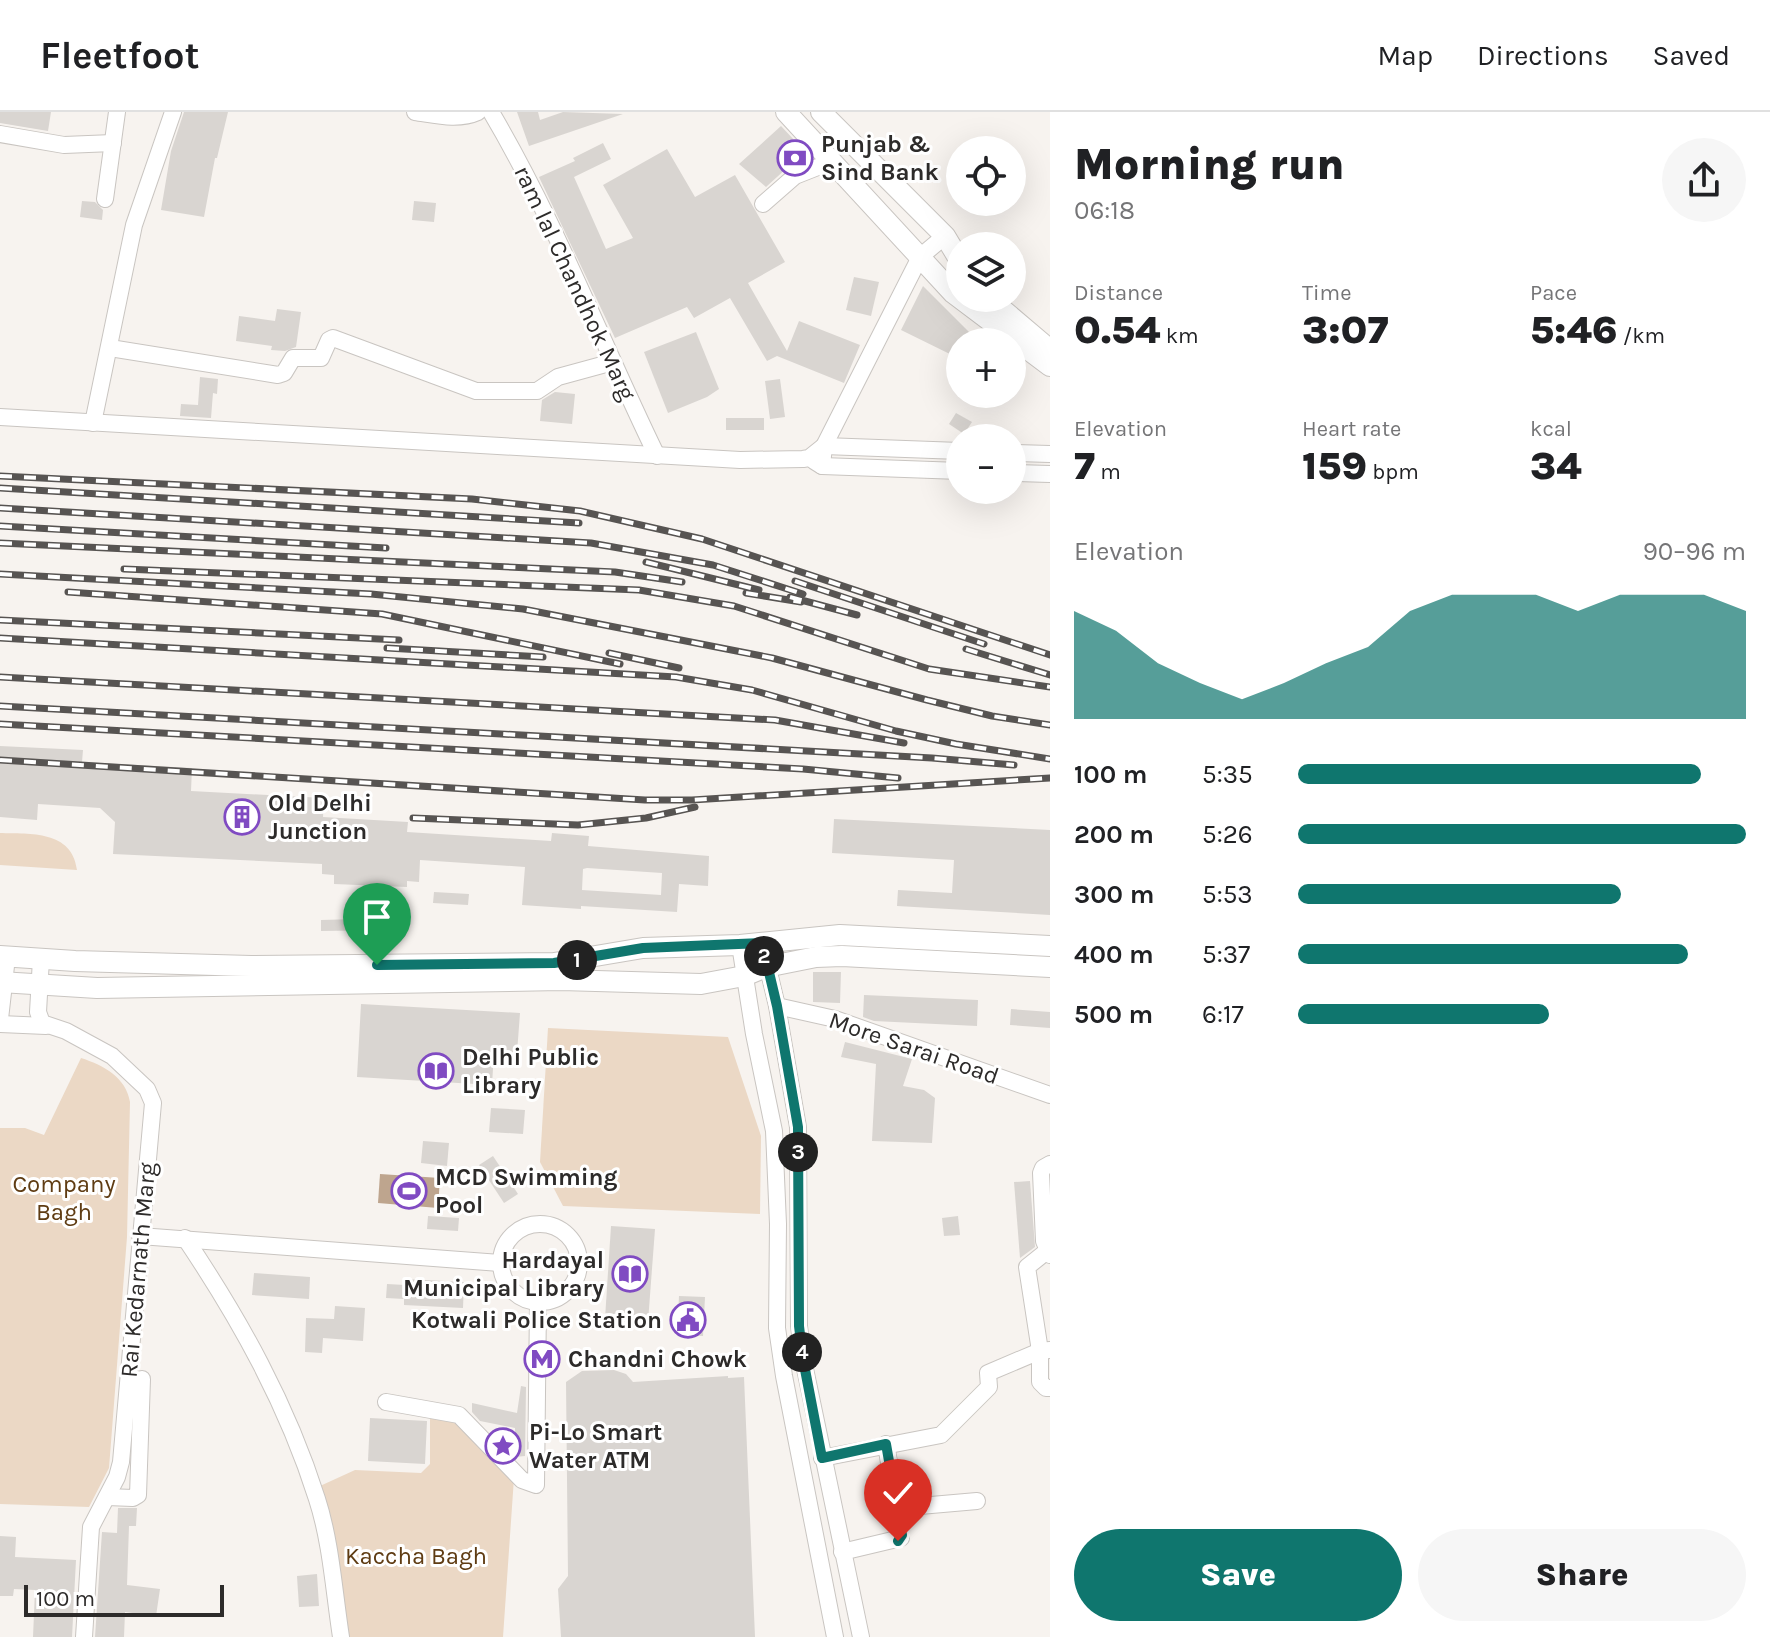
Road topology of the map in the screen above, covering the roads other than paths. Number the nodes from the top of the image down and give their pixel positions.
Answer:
1 (117, 112) edge
2 (173, 112) edge
3 (415, 112) edge
4 (478, 112) edge
5 (491, 112) edge
6 (786, 112) edge
7 (821, 112) edge
8 (0, 134) edge
9 (113, 143) junction
10 (833, 161) junction
11 (105, 199) dead end
12 (763, 204) dead end
13 (945, 236) joint
14 (920, 257) junction
15 (1005, 312) edge
16 (110, 348) junction
17 (1050, 350) edge
18 (613, 362) junction
19 (1050, 366) edge
20 (0, 417) edge
21 (93, 423) junction
22 (824, 446) junction
23 (946, 450) edge
24 (1026, 453) edge
25 (1050, 454) edge
26 (657, 456) junction
27 (816, 462) junction
28 (946, 470) edge
29 (1026, 473) edge
30 (1050, 474) edge
31 (762, 943) junction
32 (740, 945) junction
33 (1050, 946) edge
34 (3, 957) edge
35 (41, 959) junction
36 (766, 967) junction
37 (1050, 967) edge
38 (744, 976) junction
39 (2, 982) edge
40 (39, 984) junction
41 (777, 1006) junction
42 (0, 1021) edge
43 (46, 1026) junction
44 (1050, 1095) edge
45 (1050, 1164) edge
46 (140, 1236) junction
47 (185, 1238) junction
48 (1048, 1253) edge
49 (500, 1263) junction
50 (538, 1302) junction
51 (1045, 1351) edge
52 (142, 1379) dead end
53 (1050, 1388) edge
54 (386, 1402) dead end
55 (886, 1444) junction
56 (822, 1458) junction
57 (107, 1497) junction
58 (977, 1501) dead end
59 (897, 1508) junction
60 (837, 1531) junction
61 (814, 1534) junction
62 (842, 1552) junction
63 (84, 1637) edge
64 (341, 1637) edge
65 (835, 1637) edge
66 (861, 1637) edge

1 - 9 street
2 - 16 street
3 - 4 street
5 - 18 street, ram lal Chandhok Marg
6 - 10 main road
7 - 13 main road
8 - 9 street
9 - 11 street
10 - 12 street
10 - 14 main road
13 - 14 street
14 - 19 main road
14 - 22 street
15 - 17 main road
16 - 18 street
16 - 21 street
18 - 26 street, ram lal Chandhok Marg
20 - 21 street
21 - 26 street
22 - 23 street
22 - 27 street
24 - 25 street
26 - 27 street
27 - 28 street
29 - 30 street
31 - 32 main road
31 - 33 main road
31 - 36 street
32 - 35 main road
32 - 38 street
34 - 35 main road
34 - 39 street
35 - 40 street
36 - 37 main road
36 - 38 main road
36 - 41 street
38 - 40 main road
38 - 61 street
39 - 40 main road
39 - 42 street
40 - 43 street
41 - 44 street, More Sarai Road
41 - 56 street
42 - 43 street, Rai Kedarnath Marg
43 - 46 street, Rai Kedarnath Marg
45 - 48 street
46 - 47 street
46 - 57 street, Rai Kedarnath Marg
47 - 49 street
47 - 64 street
48 - 51 street
49 - 50 street
49 - 50 street
50 - 54 street
51 - 53 street
51 - 55 street
52 - 57 street
55 - 56 street
55 - 59 street
56 - 60 street
57 - 63 street, Rai Kedarnath Marg
58 - 59 street
59 - 62 street
60 - 61 street
60 - 62 street
61 - 65 street
62 - 66 street

